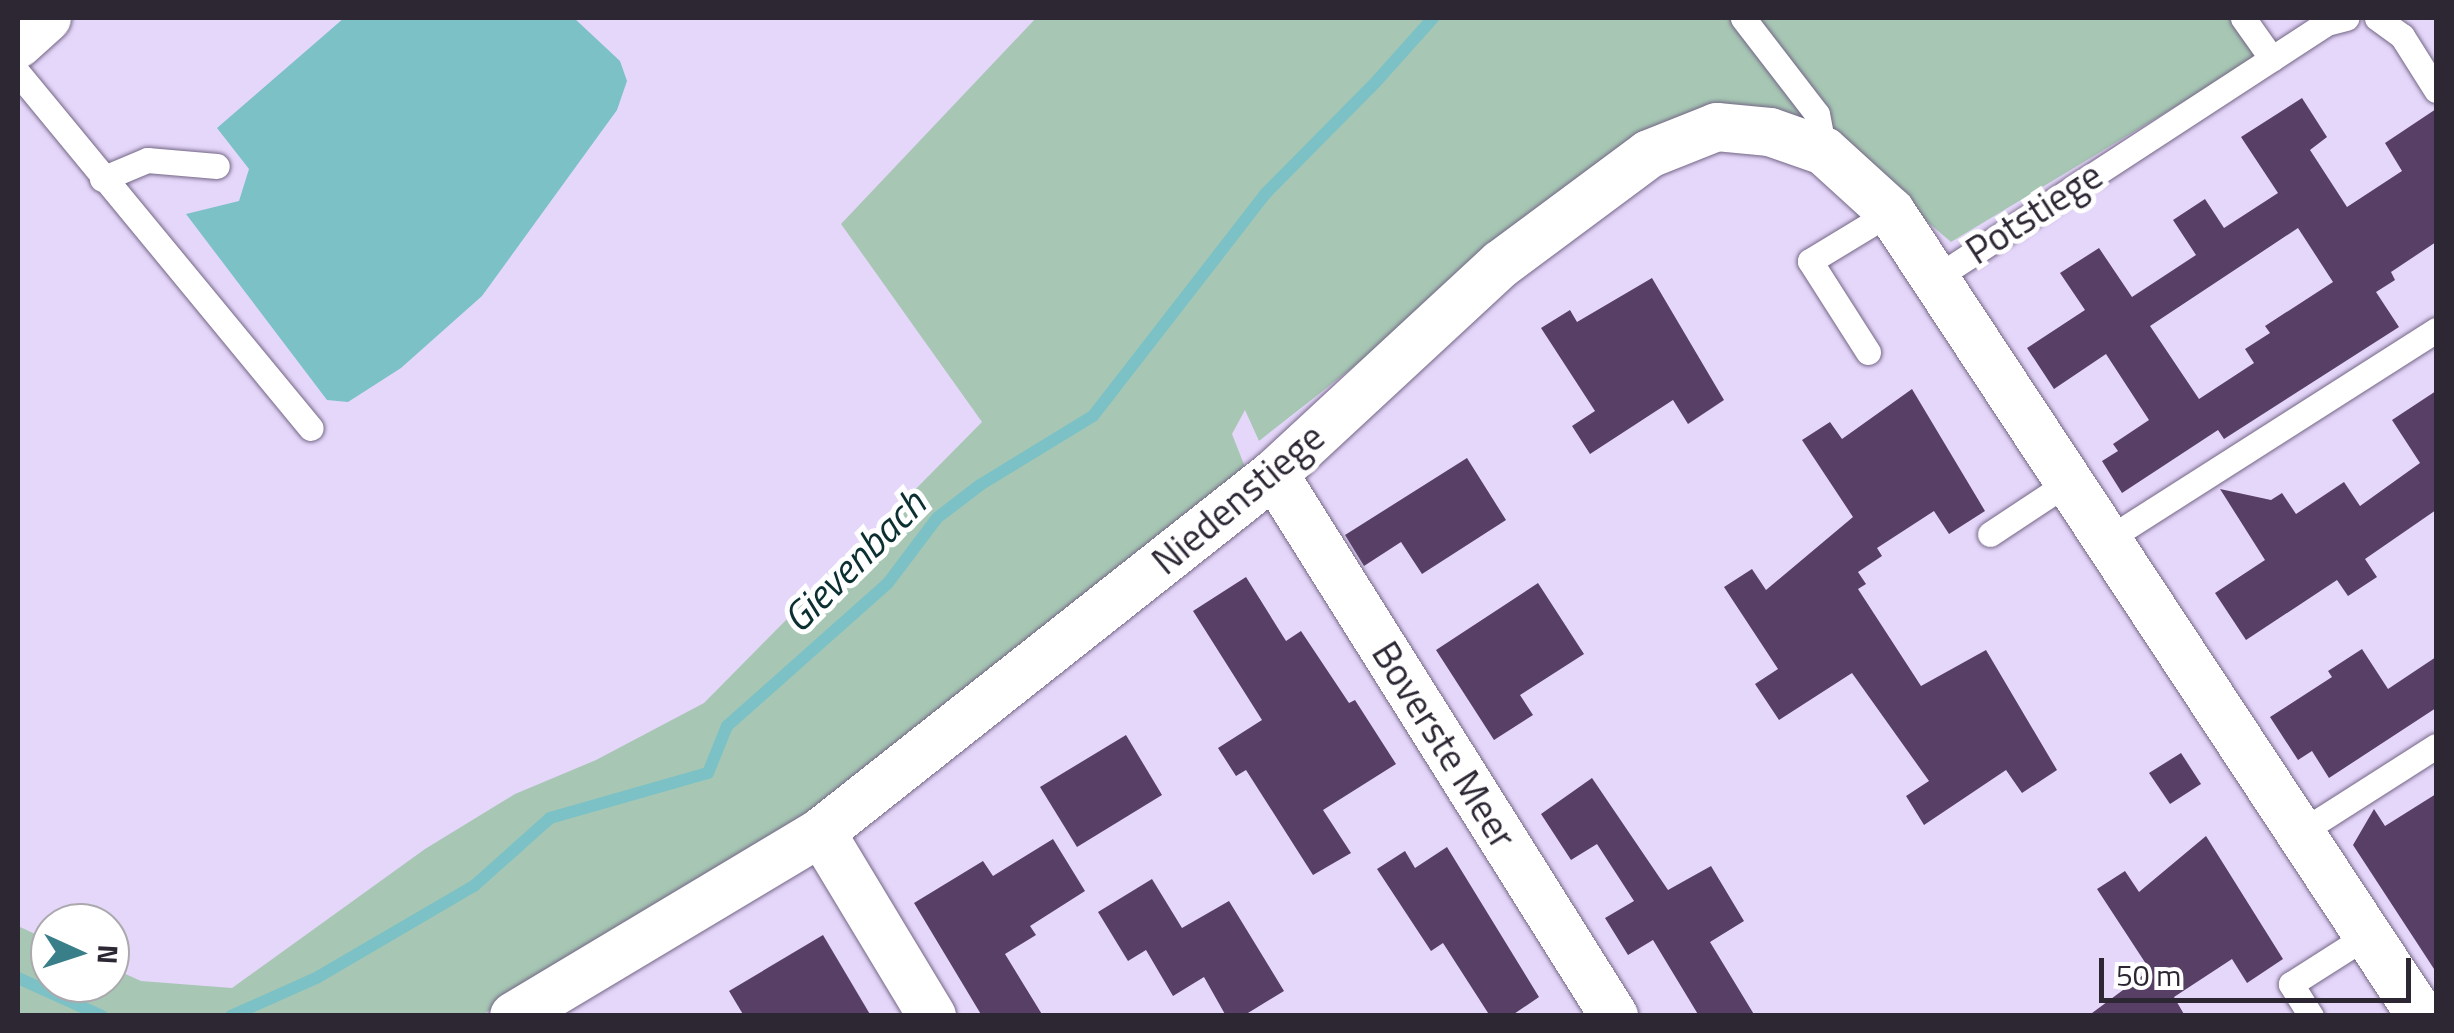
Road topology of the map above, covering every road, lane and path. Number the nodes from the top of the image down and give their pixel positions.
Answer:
1 (47, 18) edge
2 (1743, 18) edge
3 (2243, 18) edge
4 (2346, 18) edge
5 (2377, 18) edge
6 (18, 44) edge
7 (2272, 59) junction
8 (18, 73) edge
9 (2436, 90) edge
10 (1824, 152) junction
11 (218, 166) dead end
12 (102, 179) junction
13 (1891, 212) junction
14 (1937, 276) junction
15 (2436, 330) edge
16 (1868, 352) dead end
17 (311, 428) dead end
18 (1274, 474) junction
19 (2070, 481) junction
20 (1990, 534) dead end
21 (2108, 538) junction
22 (2436, 746) edge
23 (820, 832) junction
24 (2301, 832) junction
25 (2368, 935) junction
26 (514, 1016) edge
27 (932, 1016) edge
28 (1614, 1016) edge
29 (2311, 1016) edge
30 (2421, 1016) edge

1 - 6 street
2 - 10 lane
3 - 7 lane
4 - 7 lane, Potstiege
5 - 9 lane
7 - 14 lane, Potstiege
8 - 12 lane
10 - 13 street, Niedenstiege
10 - 18 street, Niedenstiege
11 - 12 lane
12 - 17 lane
13 - 14 street, Niedenstiege
13 - 16 lane
14 - 19 street, Potstiege
15 - 21 lane
18 - 23 street, Niedenstiege
18 - 28 street, Boverste Meer
19 - 20 lane
19 - 21 street, Potstiege
21 - 24 street, Potstiege
22 - 24 lane
23 - 26 street, Niedenstiege
23 - 27 street
24 - 25 street, Potstiege
25 - 29 lane
25 - 30 street, Potstiege

